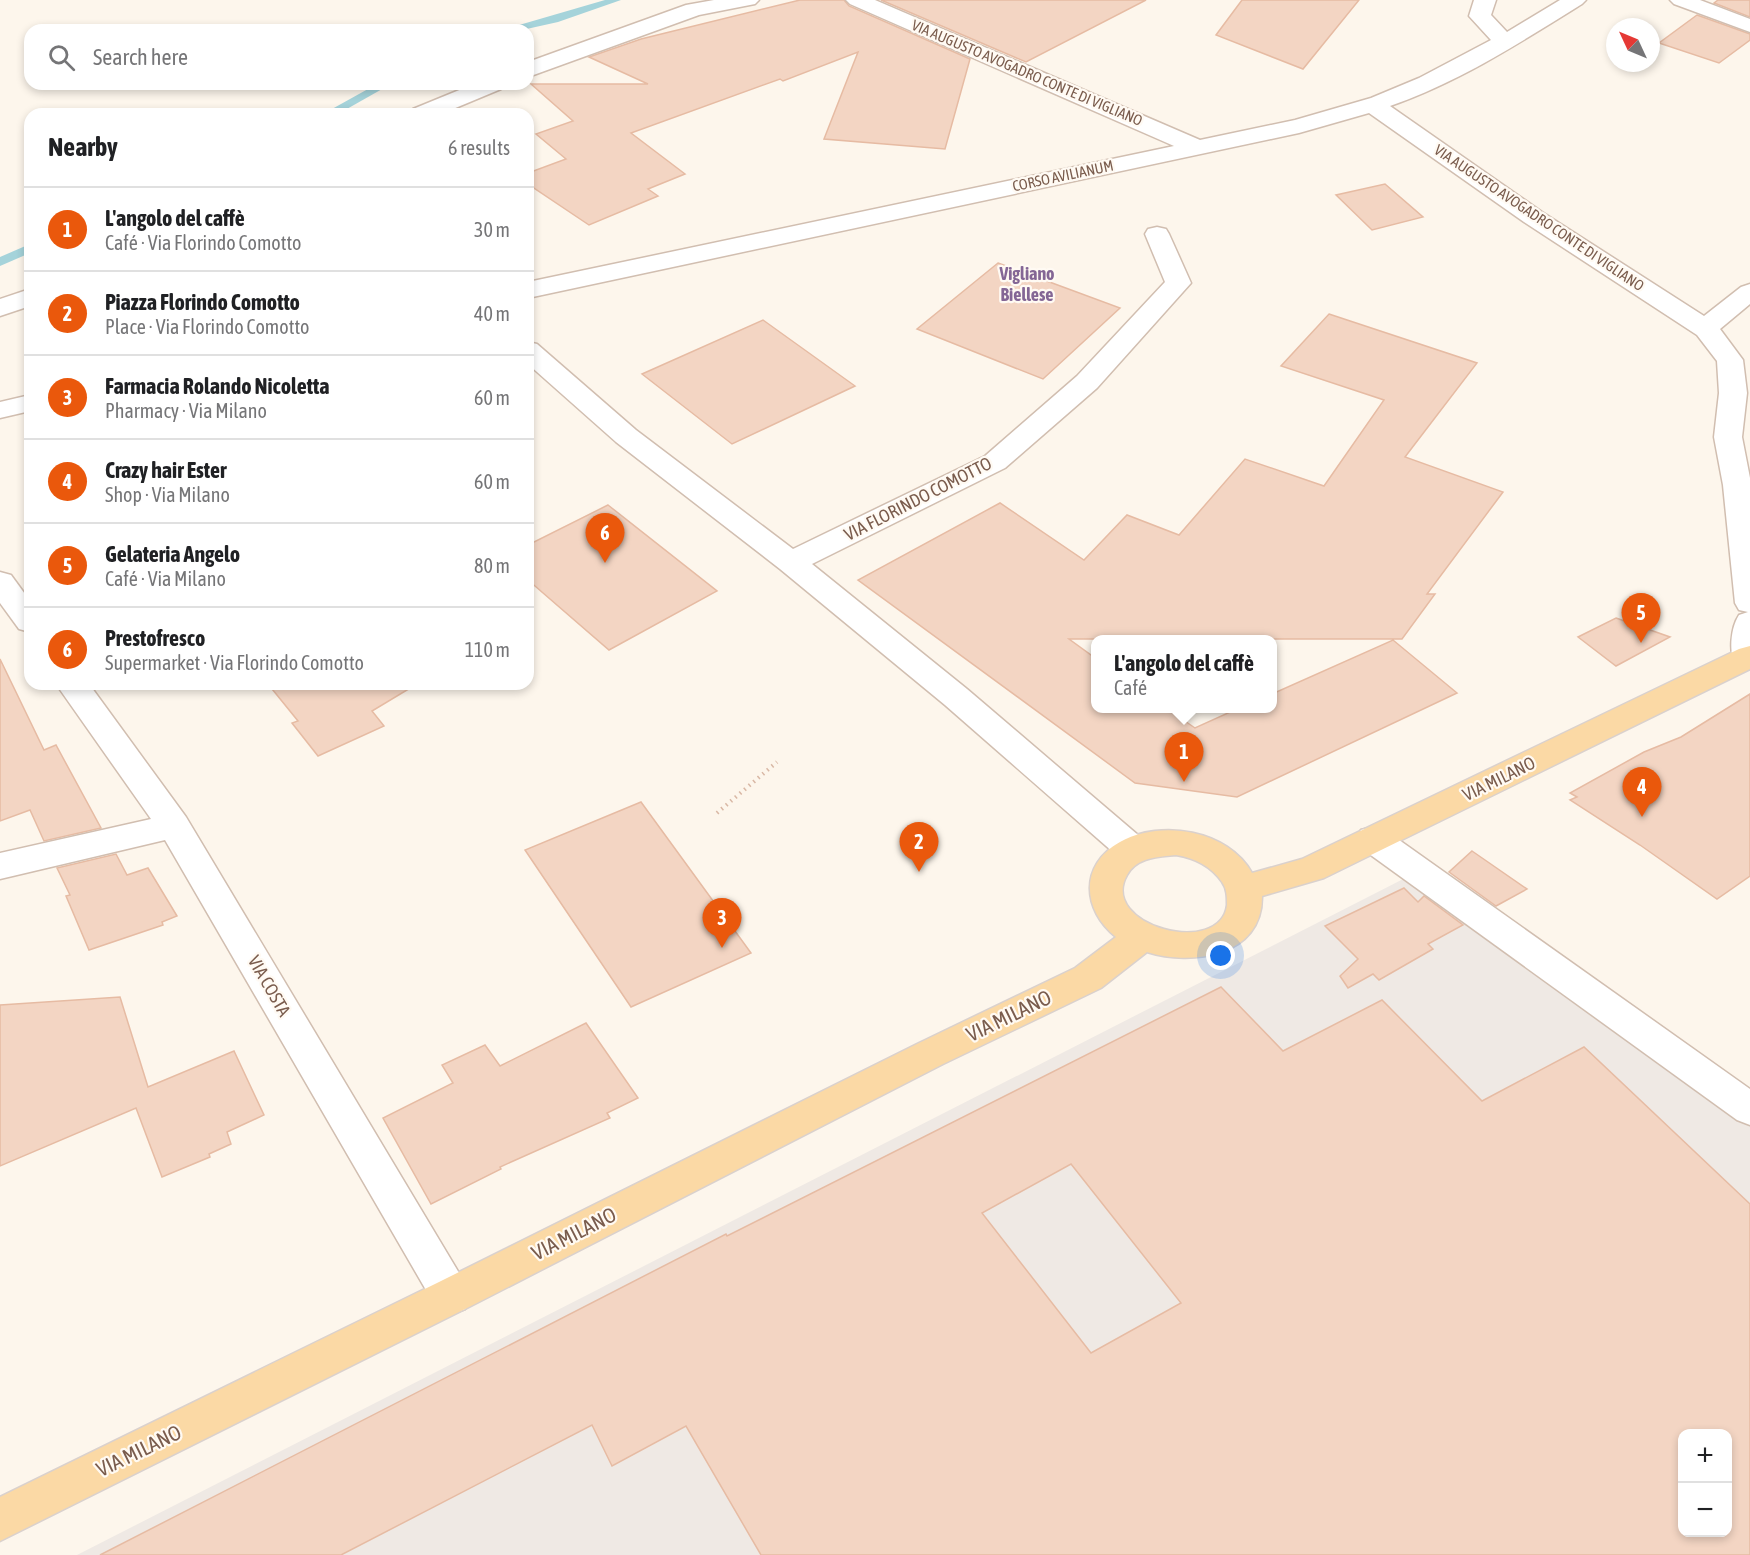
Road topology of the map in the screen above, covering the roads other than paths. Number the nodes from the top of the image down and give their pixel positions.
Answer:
1 (747, 0) edge
2 (857, 0) edge
3 (1485, 0) edge
4 (1575, 0) edge
5 (1681, 0) edge
6 (1750, 26) edge
7 (1505, 42) junction
8 (534, 68) edge
9 (479, 90) edge
10 (1373, 105) junction
11 (435, 108) edge
12 (1197, 147) junction
13 (1157, 234) dead end
14 (534, 289) edge
15 (1750, 292) edge
16 (24, 299) edge
17 (0, 308) edge
18 (1706, 329) junction
19 (534, 355) edge
20 (24, 404) edge
21 (0, 410) edge
22 (791, 562) junction
23 (0, 582) edge
24 (1750, 603) edge
25 (24, 614) edge
26 (1750, 622) edge
27 (1749, 658) edge
28 (76, 690) edge
29 (174, 826) junction
30 (1373, 839) junction
31 (1133, 850) junction
32 (0, 866) edge
33 (1243, 888) junction
34 (1141, 937) junction
35 (1750, 1108) edge
36 (452, 1296) junction
37 (0, 1520) edge

1 - 8 street
2 - 12 street, VIA AUGUSTO AVOGADRO CONTE DI VIGLIANO
3 - 7 street
4 - 7 street, CORSO AVILIANUM
5 - 6 street
7 - 10 street, CORSO AVILIANUM
9 - 11 street
10 - 12 street, CORSO AVILIANUM
10 - 18 street, VIA AUGUSTO AVOGADRO CONTE DI VIGLIANO
12 - 14 street, CORSO AVILIANUM
13 - 22 street, VIA FLORINDO COMOTTO
15 - 18 street
16 - 17 street
18 - 24 street, VIA AUGUSTO AVOGADRO CONTE DI VIGLIANO
19 - 22 street
20 - 21 street
22 - 31 street
23 - 25 street
26 - 27 street
27 - 30 main road, VIA MILANO
28 - 29 street, VIA COSTA
29 - 32 street
29 - 36 street, VIA COSTA
30 - 33 main road, VIA MILANO
30 - 35 street
31 - 33 main road
31 - 34 main road
33 - 34 main road
34 - 36 main road, VIA MILANO
36 - 37 main road, VIA MILANO

